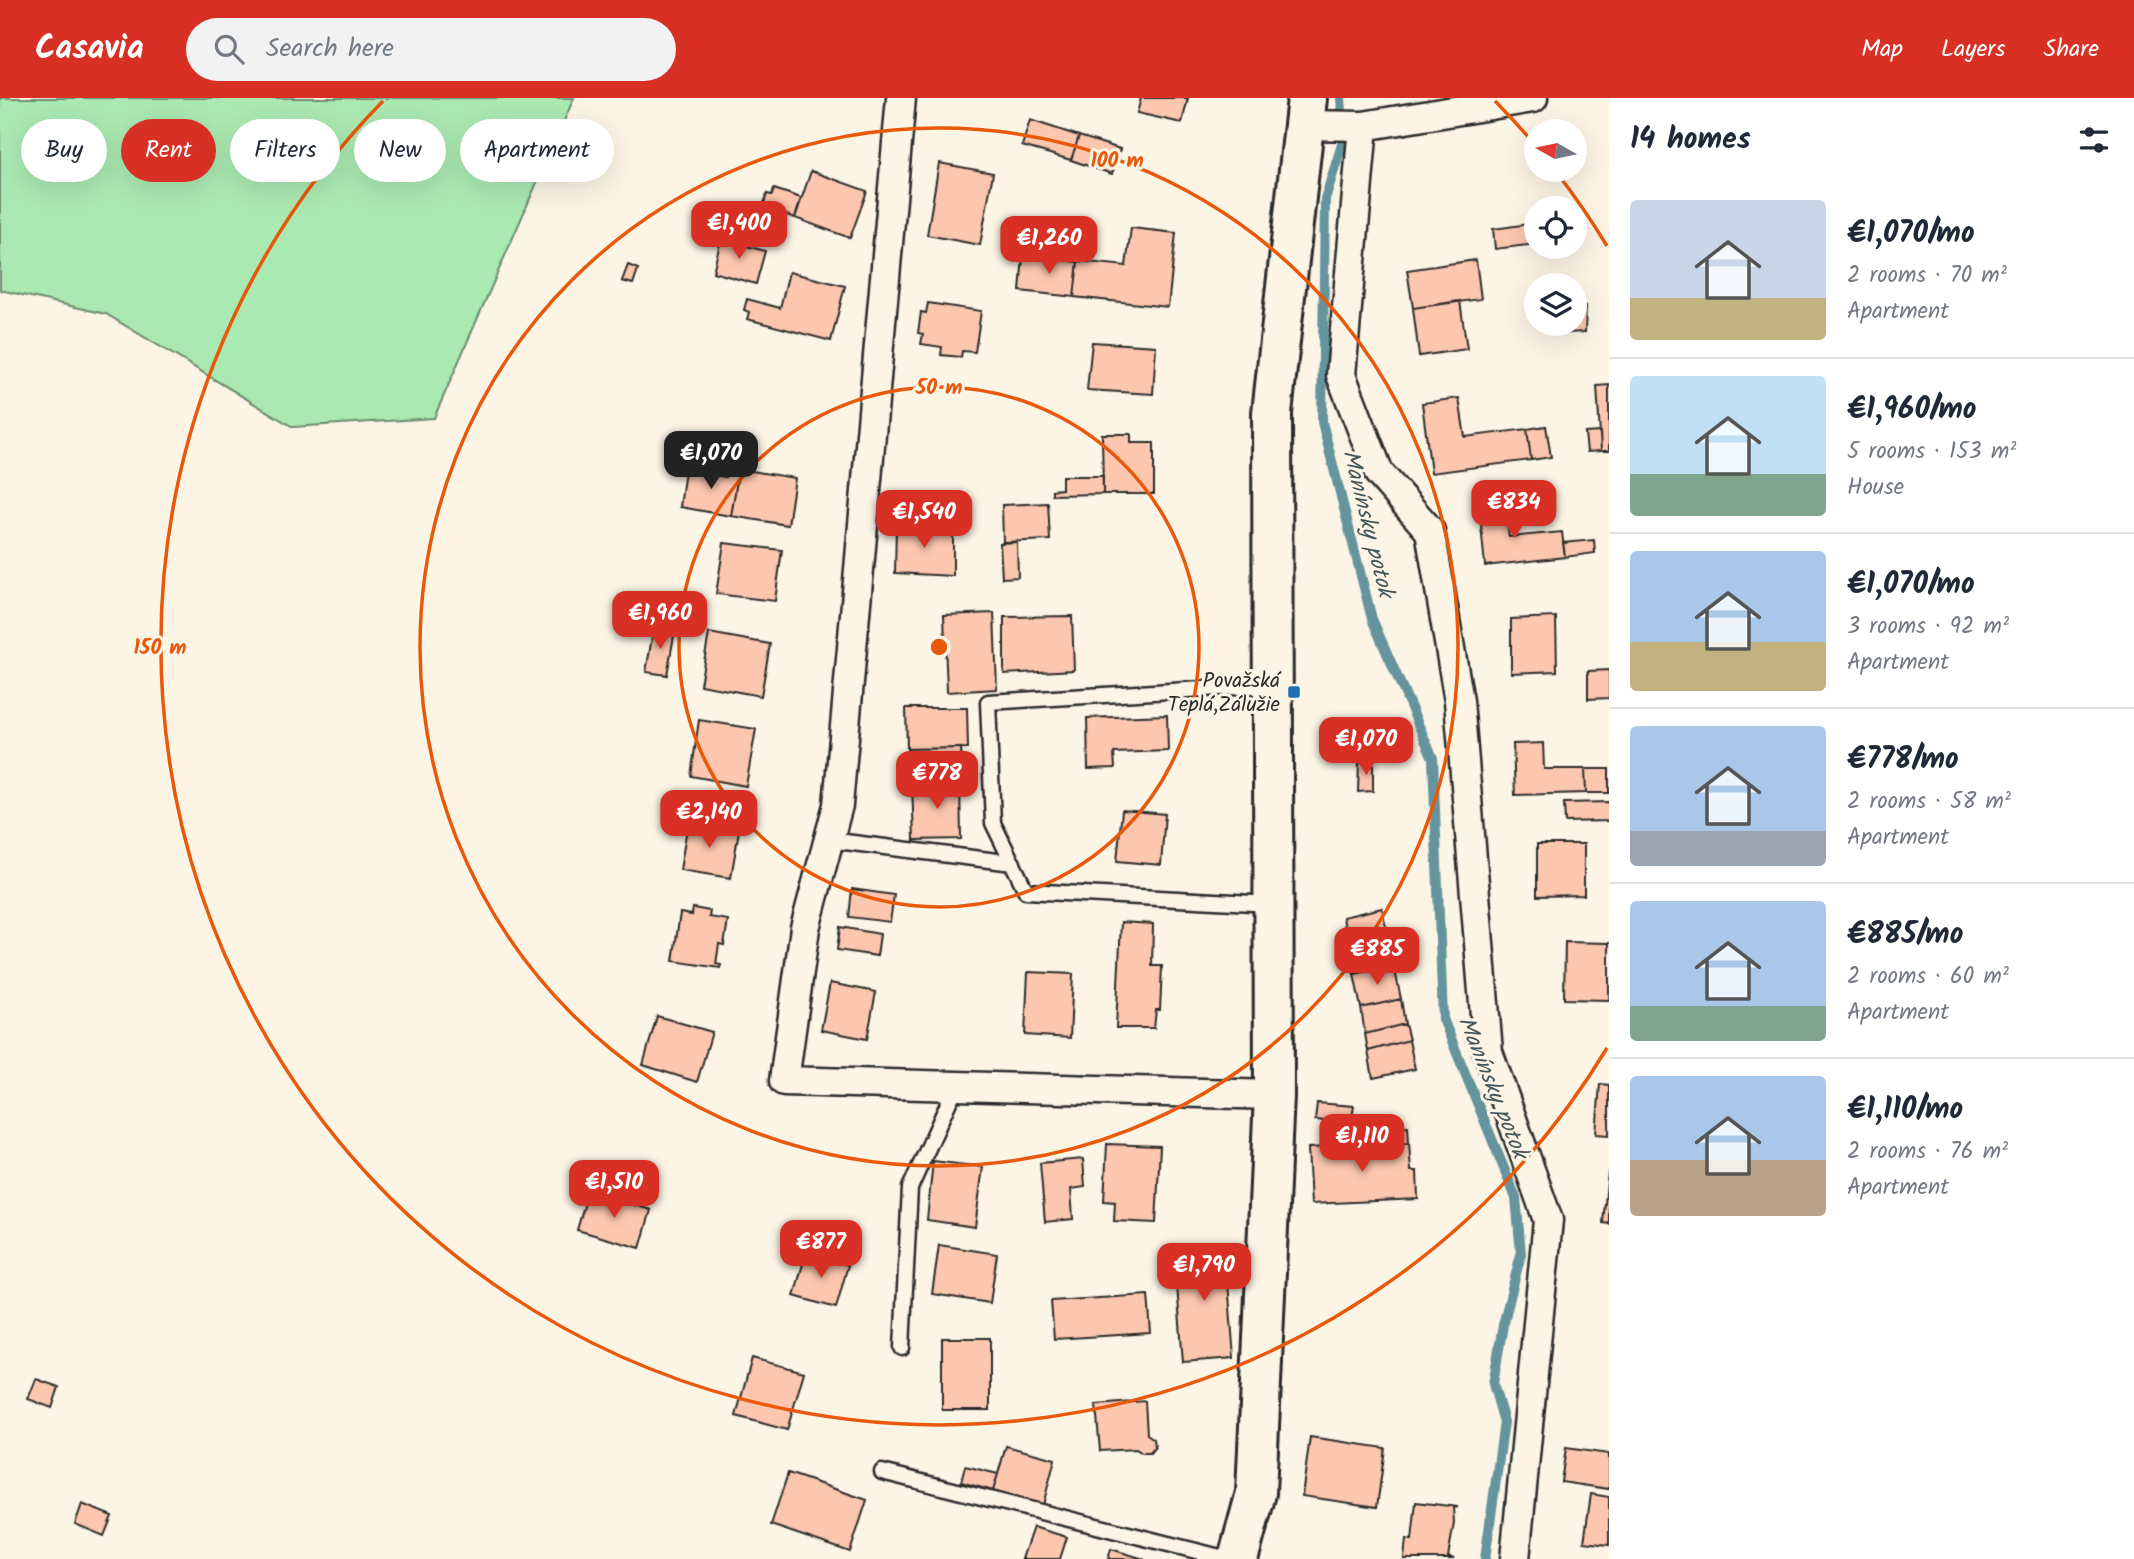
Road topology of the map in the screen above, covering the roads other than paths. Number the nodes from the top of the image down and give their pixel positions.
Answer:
1 (901, 98) edge
2 (1533, 98) edge
3 (1306, 112) edge
4 (1363, 126) junction
5 (1273, 685) junction
6 (828, 840) junction
7 (1013, 863) junction
8 (1273, 904) junction
9 (956, 1086) junction
10 (1274, 1095) junction
11 (902, 1348) dead end
12 (882, 1472) dead end
13 (1228, 1559) edge
14 (1238, 1559) edge
15 (1515, 1559) edge

1 - 6 street
2 - 4 street
3 - 4 street
3 - 5 street
4 - 15 street
5 - 7 lane
5 - 8 street
6 - 7 lane
6 - 9 street
7 - 8 lane
8 - 10 street
9 - 10 street
9 - 11 lane
10 - 14 street
12 - 13 lane

